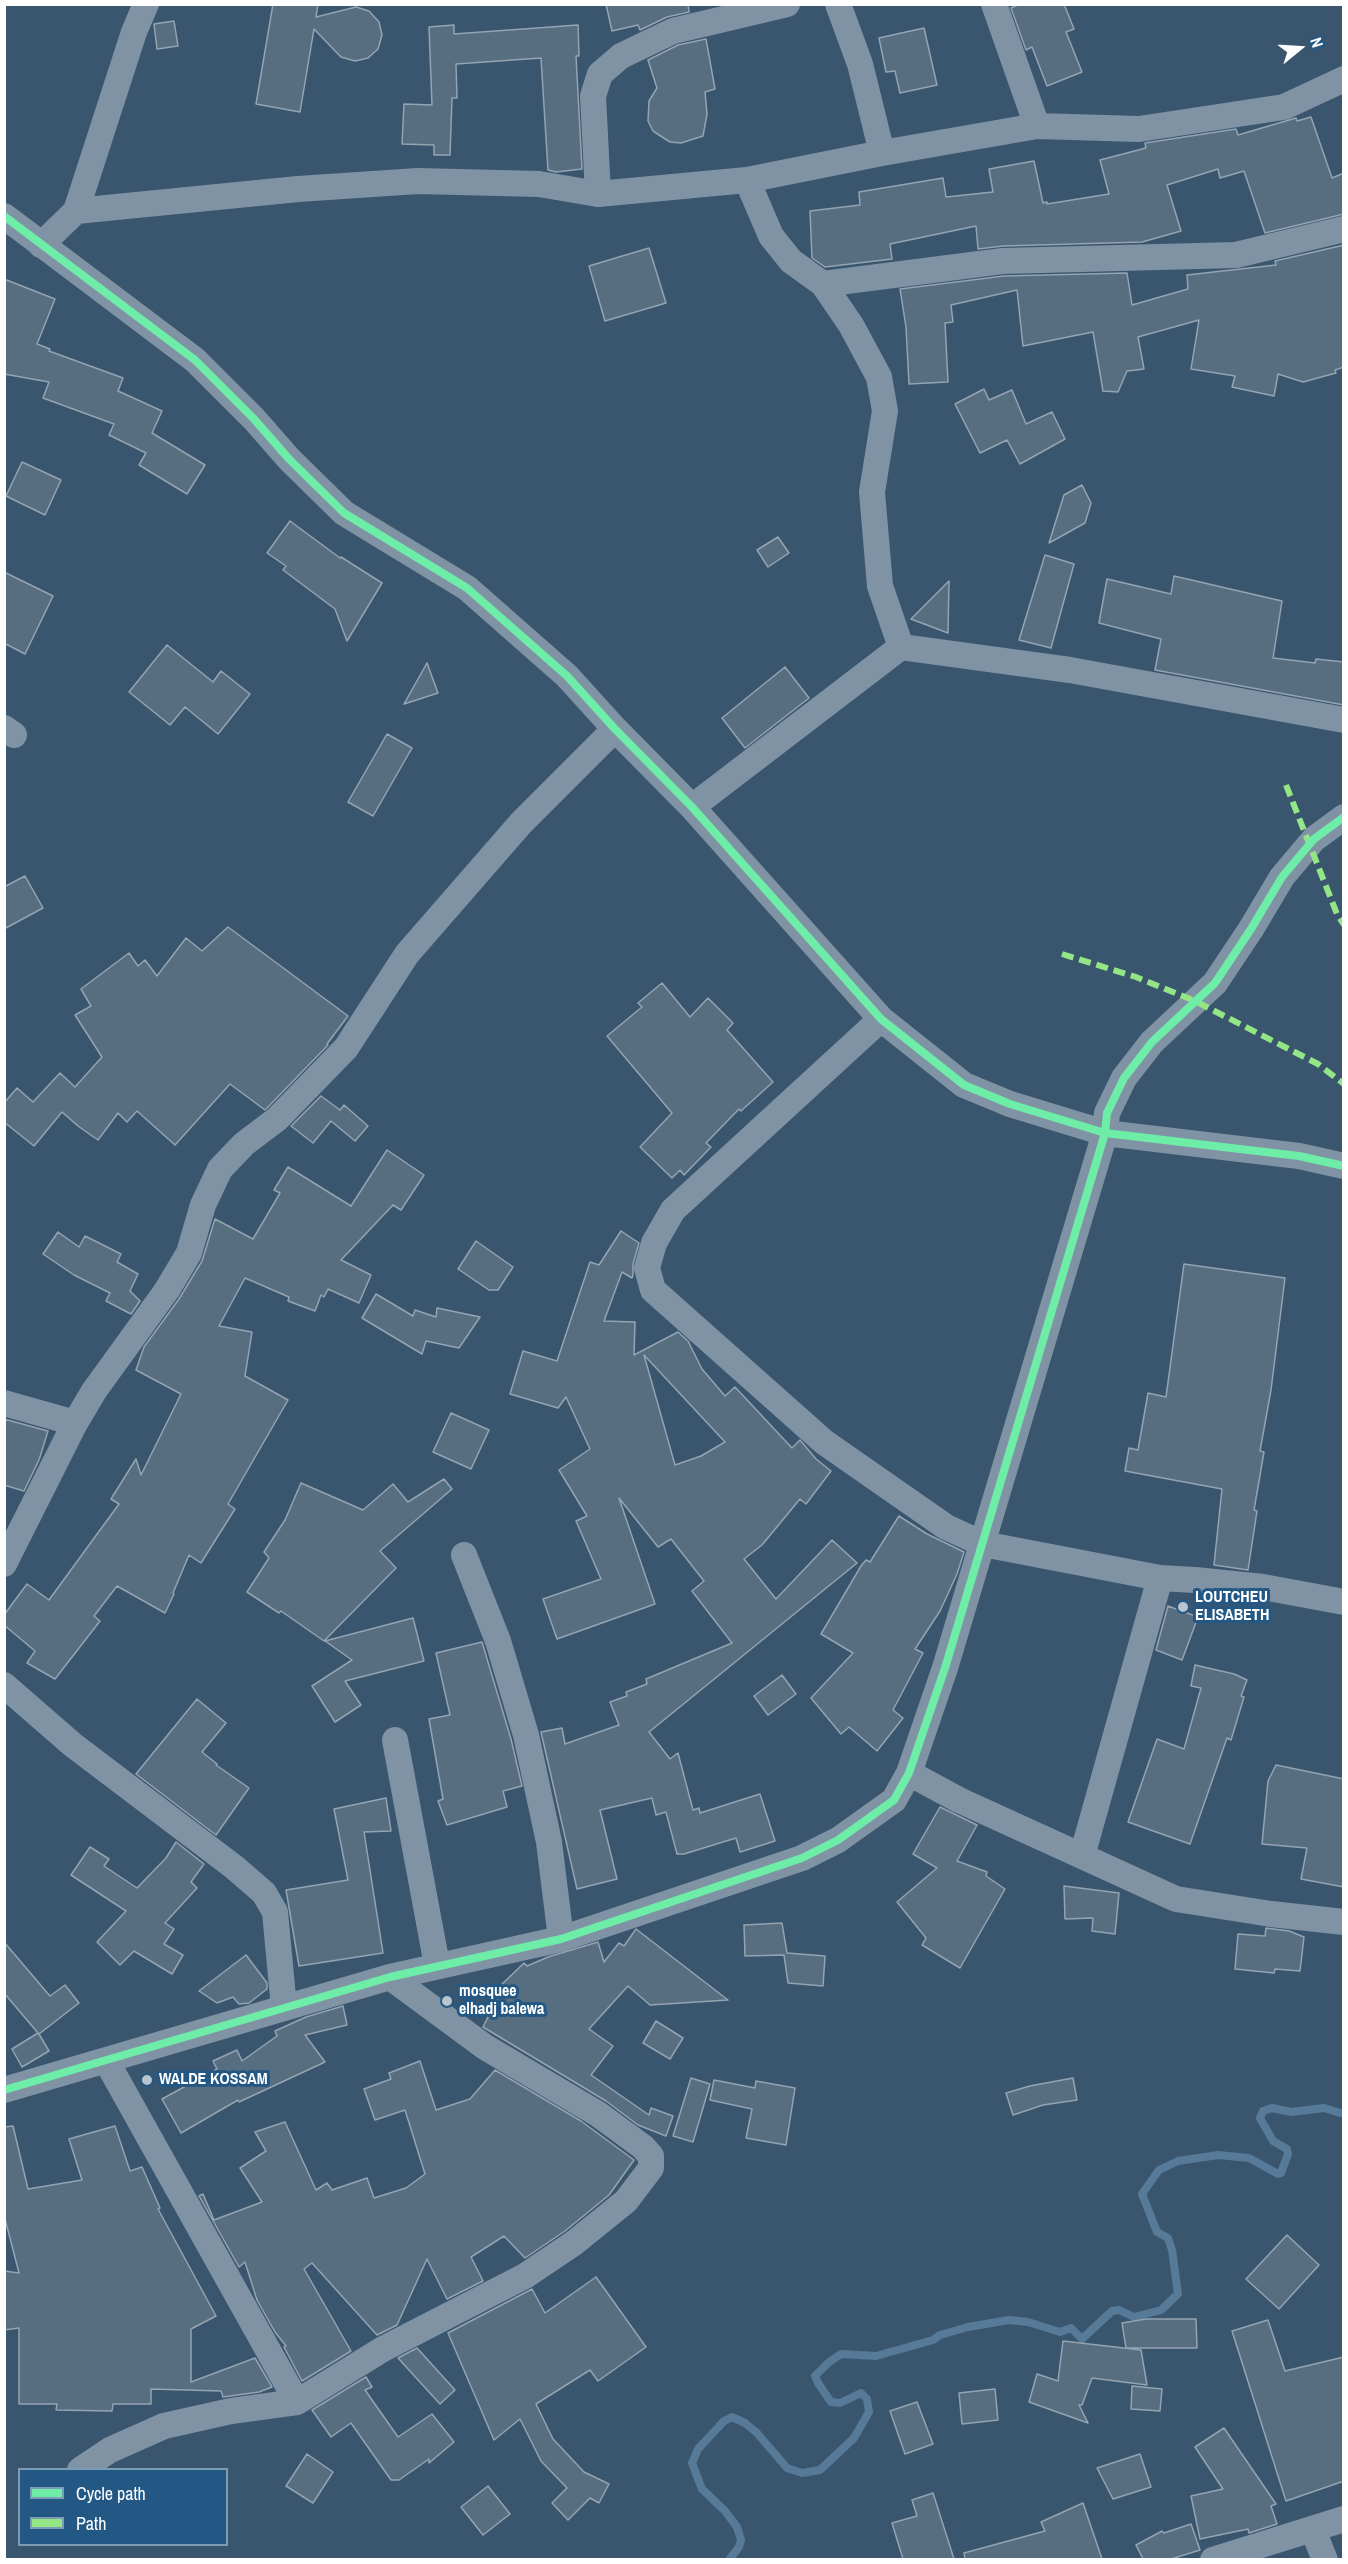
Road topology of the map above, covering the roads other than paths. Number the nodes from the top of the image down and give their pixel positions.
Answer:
1 (146, 4) edge
2 (787, 4) edge
3 (838, 4) edge
4 (994, 4) edge
5 (1344, 78) edge
6 (1037, 126) junction
7 (882, 153) junction
8 (747, 180) junction
9 (598, 194) junction
10 (76, 211) junction
11 (4, 216) edge
12 (1344, 229) edge
13 (41, 245) junction
14 (823, 284) junction
15 (901, 647) junction
16 (1344, 720) edge
17 (615, 729) junction
18 (692, 807) junction
19 (1344, 817) edge
20 (881, 1019) junction
21 (1105, 1133) junction
22 (1344, 1166) edge
23 (4, 1403) edge
24 (75, 1422) junction
25 (983, 1544) junction
26 (464, 1555) dead end
27 (4, 1564) edge
28 (1160, 1578) junction
29 (1344, 1602) edge
30 (4, 1685) edge
31 (395, 1740) dead end
32 (909, 1773) junction
33 (1082, 1856) junction
34 (1344, 1922) edge
35 (561, 1939) junction
36 (437, 1965) junction
37 (390, 1977) junction
38 (284, 2008) junction
39 (107, 2062) junction
40 (4, 2090) edge
41 (297, 2402) junction
42 (82, 2468) edge
43 (1344, 2519) edge
44 (1313, 2530) junction
45 (1212, 2559) edge
46 (1325, 2559) edge

1 - 10 street
2 - 9 street
3 - 7 street
4 - 6 street
5 - 6 street
6 - 7 street
7 - 8 street
8 - 9 street
8 - 14 street
9 - 10 street
10 - 13 street
11 - 13 street
12 - 14 street
13 - 17 street
14 - 15 street
15 - 16 street
15 - 18 street
17 - 18 street
17 - 24 street
18 - 20 street
19 - 21 street
20 - 21 street
20 - 25 street
21 - 22 street
21 - 25 street
23 - 24 street
24 - 27 street
25 - 28 street
25 - 32 street
26 - 35 street
28 - 29 street
28 - 33 street
30 - 38 street
31 - 36 street
32 - 33 street
32 - 35 street
33 - 34 street
35 - 36 street
36 - 37 street
37 - 38 street
37 - 41 street
38 - 39 street
39 - 40 street
39 - 41 street
41 - 42 street
43 - 44 street
44 - 45 street
44 - 46 street

